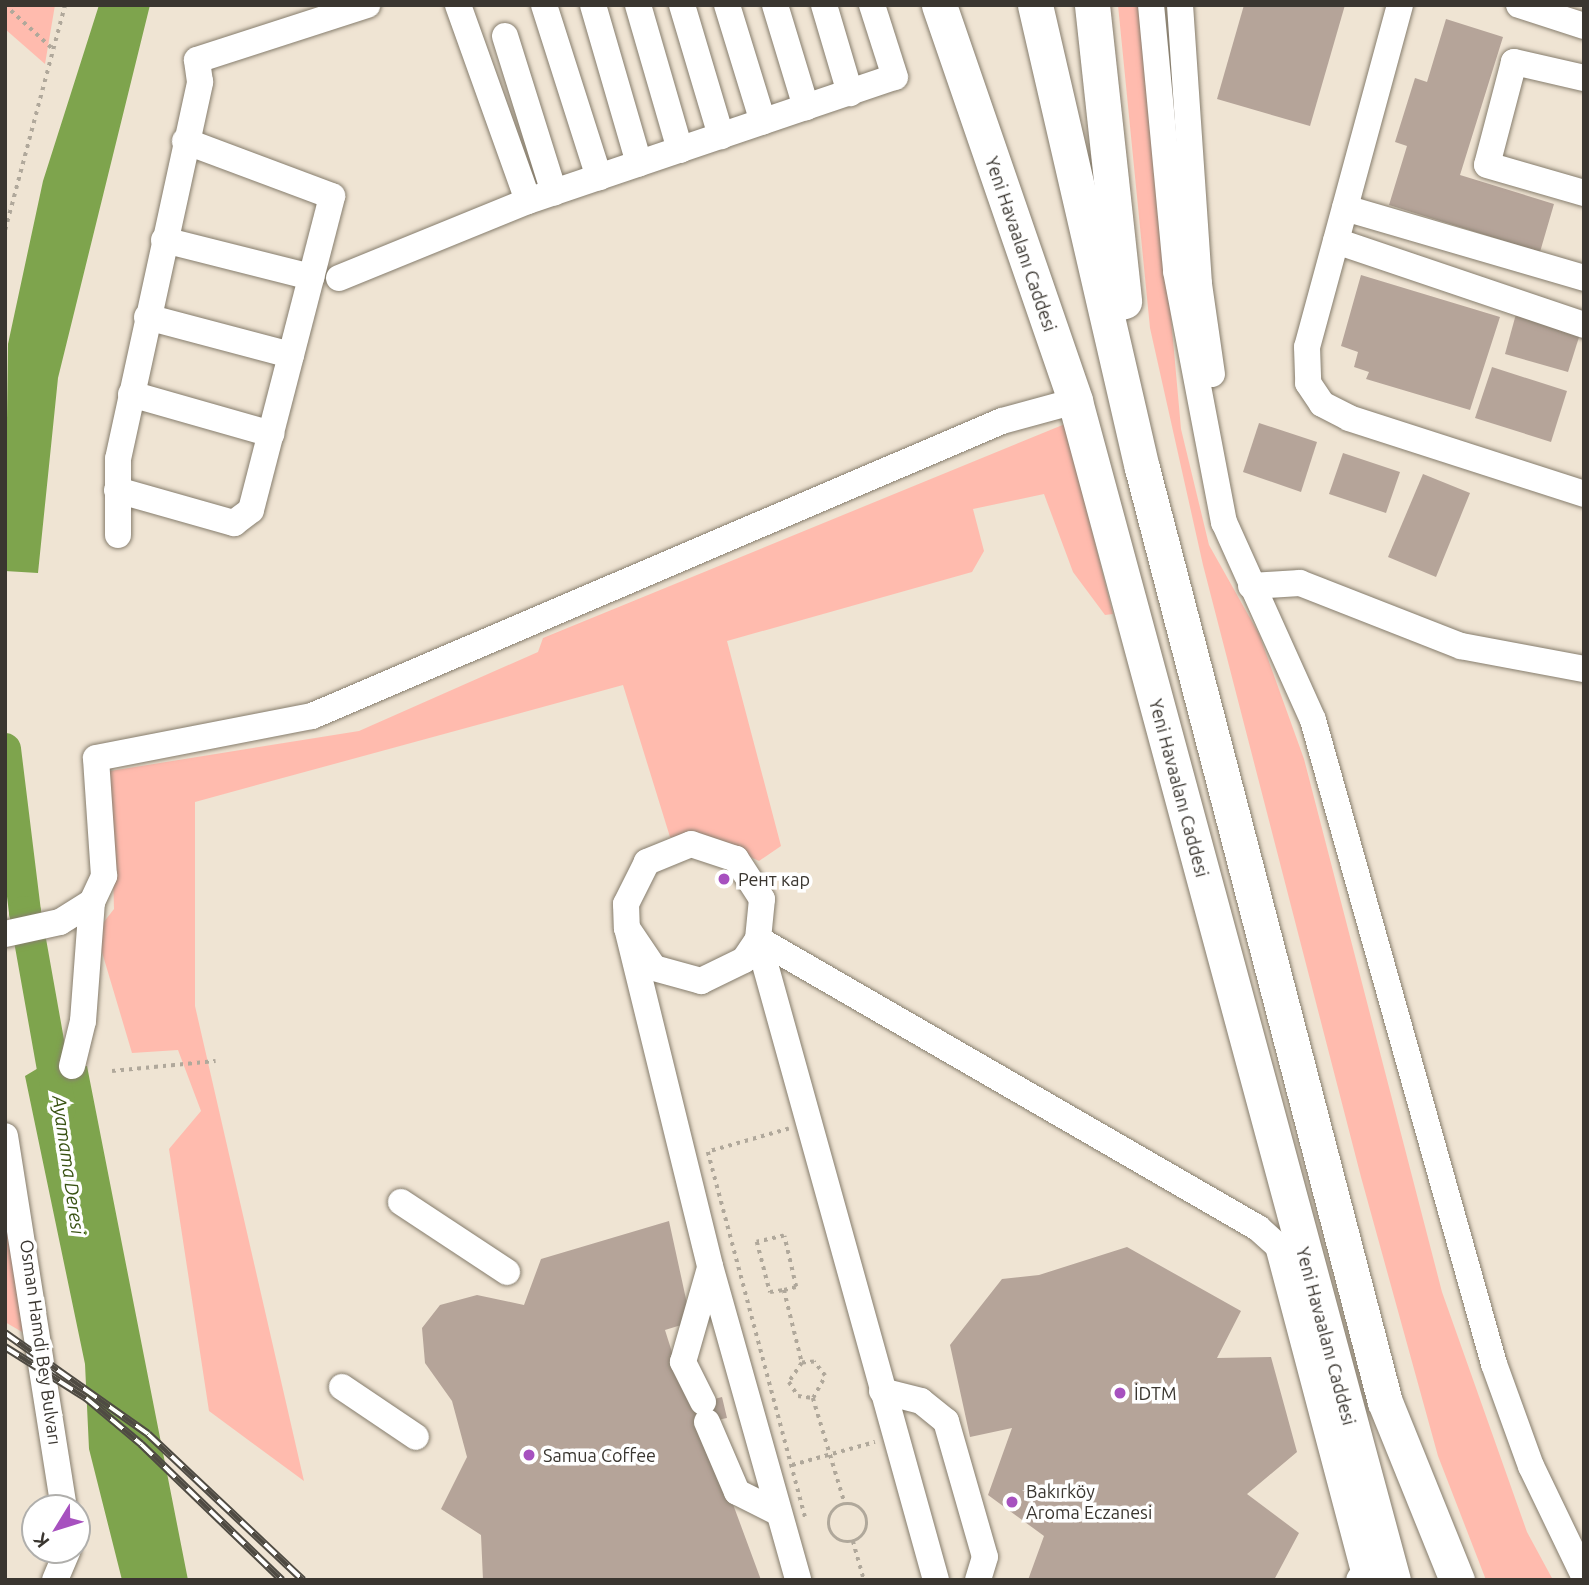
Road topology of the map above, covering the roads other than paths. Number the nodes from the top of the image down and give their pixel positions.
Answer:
1 (367, 5) edge
2 (458, 5) edge
3 (544, 5) edge
4 (593, 5) edge
5 (638, 5) edge
6 (682, 5) edge
7 (727, 5) edge
8 (775, 5) edge
9 (824, 5) edge
10 (872, 5) edge
11 (939, 5) edge
12 (1035, 5) edge
13 (1092, 5) edge
14 (1151, 5) edge
15 (1181, 5) edge
16 (1400, 5) edge
17 (1519, 5) edge
18 (1584, 26) edge
19 (505, 36) dead end
20 (1584, 78) edge
21 (850, 93) junction
22 (806, 107) junction
23 (763, 122) junction
24 (721, 136) junction
25 (185, 141) junction
26 (680, 150) junction
27 (639, 163) junction
28 (598, 177) junction
29 (554, 192) junction
30 (1584, 193) edge
31 (528, 201) junction
32 (1345, 208) junction
33 (164, 240) junction
34 (1336, 241) junction
35 (311, 276) junction
36 (339, 278) dead end
37 (1584, 278) edge
38 (147, 317) junction
39 (1584, 325) edge
40 (291, 355) junction
41 (131, 394) junction
42 (1075, 401) junction
43 (271, 434) junction
44 (1142, 468) junction
45 (117, 490) junction
46 (1584, 494) edge
47 (118, 535) dead end
48 (1232, 545) junction
49 (1251, 586) junction
50 (1584, 669) edge
51 (92, 902) junction
52 (627, 928) junction
53 (5, 934) edge
54 (758, 939) junction
55 (72, 1066) dead end
56 (5, 1136) edge
57 (401, 1202) dead end
58 (710, 1266) junction
59 (507, 1272) dead end
60 (342, 1387) dead end
61 (882, 1391) junction
62 (416, 1437) dead end
63 (62, 1494) edge
64 (778, 1512) junction
65 (63, 1564) edge
66 (1584, 1576) edge
67 (55, 1580) edge
68 (798, 1580) edge
69 (936, 1580) edge
70 (978, 1580) edge
71 (1359, 1580) edge
72 (1393, 1580) edge
73 (1457, 1580) edge

1 - 25 street
2 - 31 street
3 - 28 street
4 - 27 street
5 - 26 street
6 - 24 street
7 - 23 street
8 - 22 street
9 - 21 street
10 - 21 street
11 - 42 main road, Yeni Havaalanı Caddesi
12 - 44 main road
13 - 44 main road
14 - 48 street
15 - 48 street
16 - 32 street
17 - 18 street
19 - 29 street
20 - 30 street
21 - 22 street
22 - 23 street
23 - 24 street
24 - 26 street
25 - 33 street
25 - 35 street
26 - 27 street
27 - 28 street
28 - 29 street
29 - 31 street
31 - 36 street
32 - 34 street
32 - 37 street
33 - 35 street
33 - 38 street
34 - 39 street
34 - 46 street
35 - 40 street
38 - 40 street
38 - 41 street
40 - 43 street
41 - 43 street
41 - 45 street
42 - 51 street
42 - 72 main road, Yeni Havaalanı Caddesi
43 - 45 street
44 - 73 main road
45 - 47 street
48 - 49 street
49 - 50 street
49 - 66 street
51 - 53 street
51 - 55 street
52 - 54 street
52 - 54 street
52 - 58 street
54 - 61 street
54 - 71 street
56 - 63 street, Osman Hamdi Bey Bulvarı
57 - 59 street
58 - 64 street
58 - 64 street
60 - 62 street
61 - 69 street
61 - 70 street
64 - 68 street
65 - 67 street

